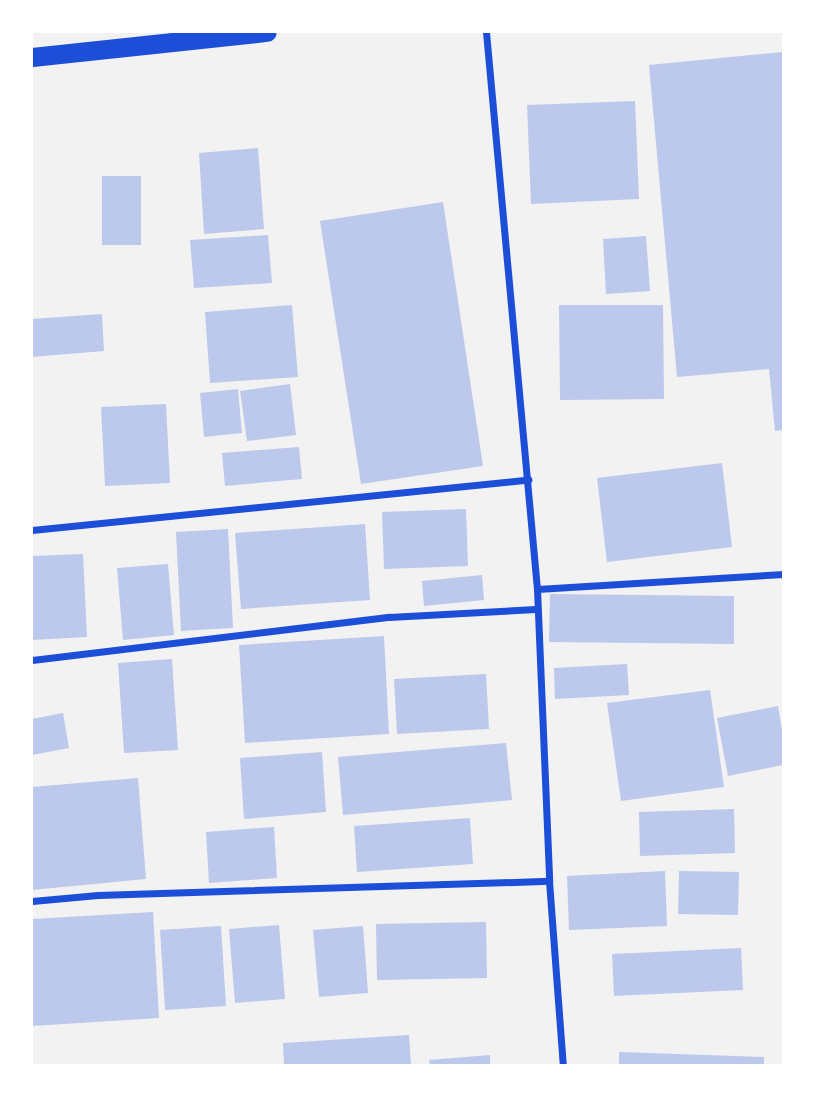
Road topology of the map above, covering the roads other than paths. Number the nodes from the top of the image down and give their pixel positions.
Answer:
1 (258, 32) edge
2 (267, 32) edge
3 (486, 32) edge
4 (32, 57) edge
5 (528, 480) junction
6 (32, 530) edge
7 (783, 574) edge
8 (537, 589) junction
9 (536, 609) junction
10 (32, 660) edge
11 (549, 881) junction
12 (32, 901) edge
13 (563, 1066) edge

1 - 2 highway
1 - 4 highway
3 - 5 street
5 - 6 street
5 - 8 street
7 - 8 street
8 - 9 street
9 - 10 street
9 - 11 street
11 - 12 street
11 - 13 street

